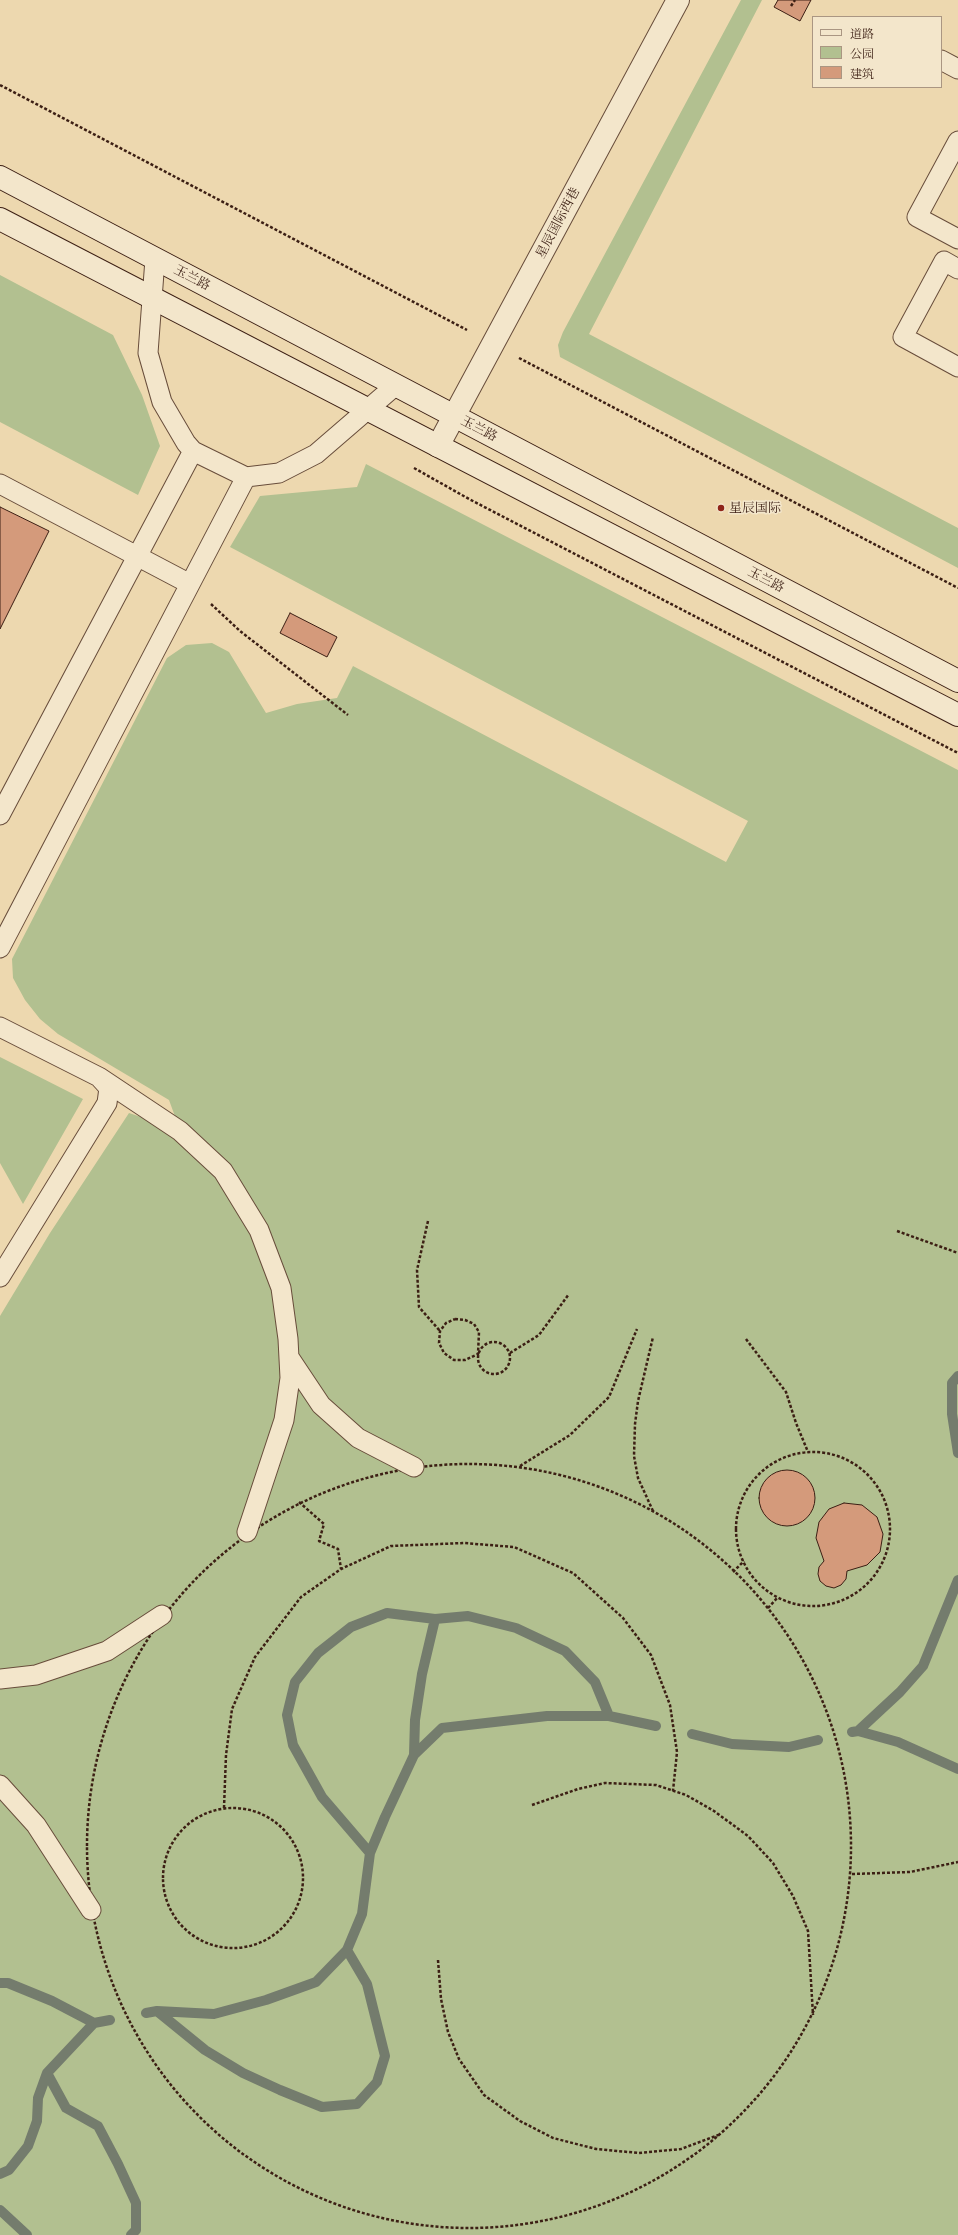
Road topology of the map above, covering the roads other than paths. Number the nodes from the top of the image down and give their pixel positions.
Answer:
1 (678, 0) edge
2 (942, 61) edge
3 (958, 69) edge
4 (958, 141) edge
5 (0, 177) edge
6 (0, 219) edge
7 (958, 239) edge
8 (155, 259) junction
9 (958, 269) edge
10 (152, 298) junction
11 (958, 367) edge
12 (396, 385) junction
13 (368, 409) junction
14 (454, 416) junction
15 (438, 446) junction
16 (193, 451) junction
17 (246, 477) junction
18 (0, 484) edge
19 (137, 556) junction
20 (190, 584) junction
21 (958, 681) edge
22 (958, 716) edge
23 (0, 815) edge
24 (0, 948) edge
25 (0, 1027) edge
26 (99, 1077) junction
27 (0, 1276) edge
28 (289, 1356) junction
29 (414, 1467) road end
30 (247, 1532) road end
31 (162, 1615) road end
32 (0, 1679) edge
33 (0, 1785) edge
34 (90, 1910) road end

1 - 14 street, 星辰国际西巷
2 - 3 lane
4 - 7 lane
5 - 8 street, 玉兰路
6 - 10 street
8 - 10 lane
8 - 12 street, 玉兰路
9 - 11 lane
10 - 13 street
10 - 16 lane
12 - 13 lane
12 - 14 street, 玉兰路
13 - 15 street
13 - 17 lane
14 - 15 street, 星辰国际西巷
14 - 21 street, 玉兰路
15 - 22 street
16 - 17 lane
16 - 19 lane
17 - 20 lane
18 - 19 lane
19 - 20 lane
19 - 23 lane
20 - 24 lane
25 - 26 lane
26 - 27 lane
26 - 28 lane
28 - 29 lane
28 - 30 lane
31 - 32 lane
33 - 34 lane

